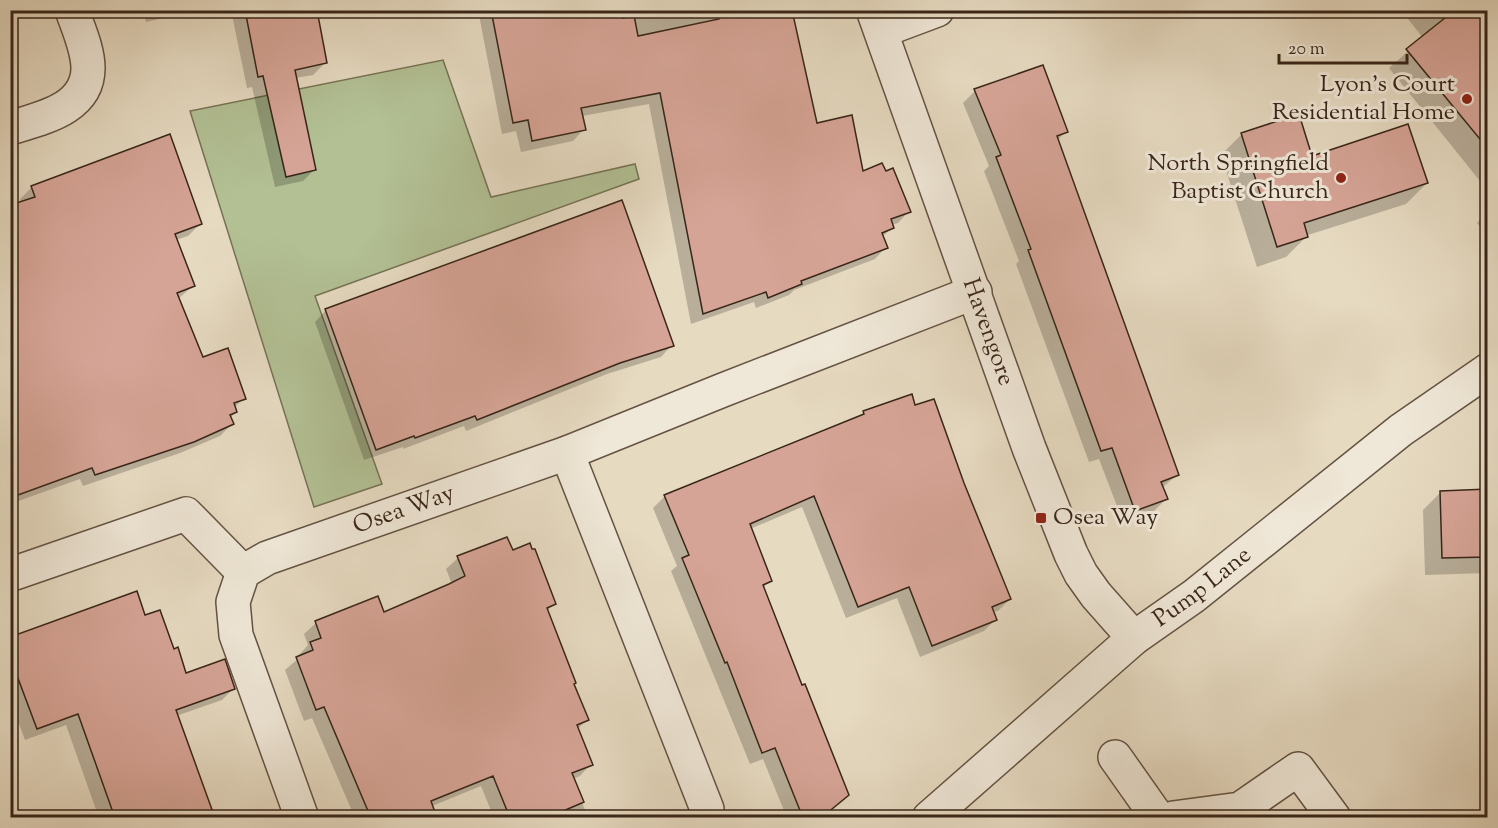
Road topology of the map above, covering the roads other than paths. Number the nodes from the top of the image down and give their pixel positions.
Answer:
1 (72, 10) edge
2 (937, 10) edge
3 (877, 21) edge
4 (10, 128) edge
5 (975, 292) junction
6 (1488, 370) edge
7 (567, 453) junction
8 (243, 572) junction
9 (15, 573) dead end
10 (1134, 638) junction
11 (1114, 757) dead end
12 (707, 809) dead end
13 (302, 818) edge
14 (929, 818) edge
15 (1158, 818) edge
16 (1173, 818) edge
17 (1334, 818) edge

1 - 4 street
2 - 3 street
3 - 5 street, Havengore
5 - 7 street, Osea Way
5 - 10 street, Havengore
6 - 10 street, Pump Lane
7 - 8 street, Osea Way
7 - 12 street
8 - 9 street
8 - 13 street
10 - 14 street, Pump Lane
11 - 15 street
16 - 17 street

